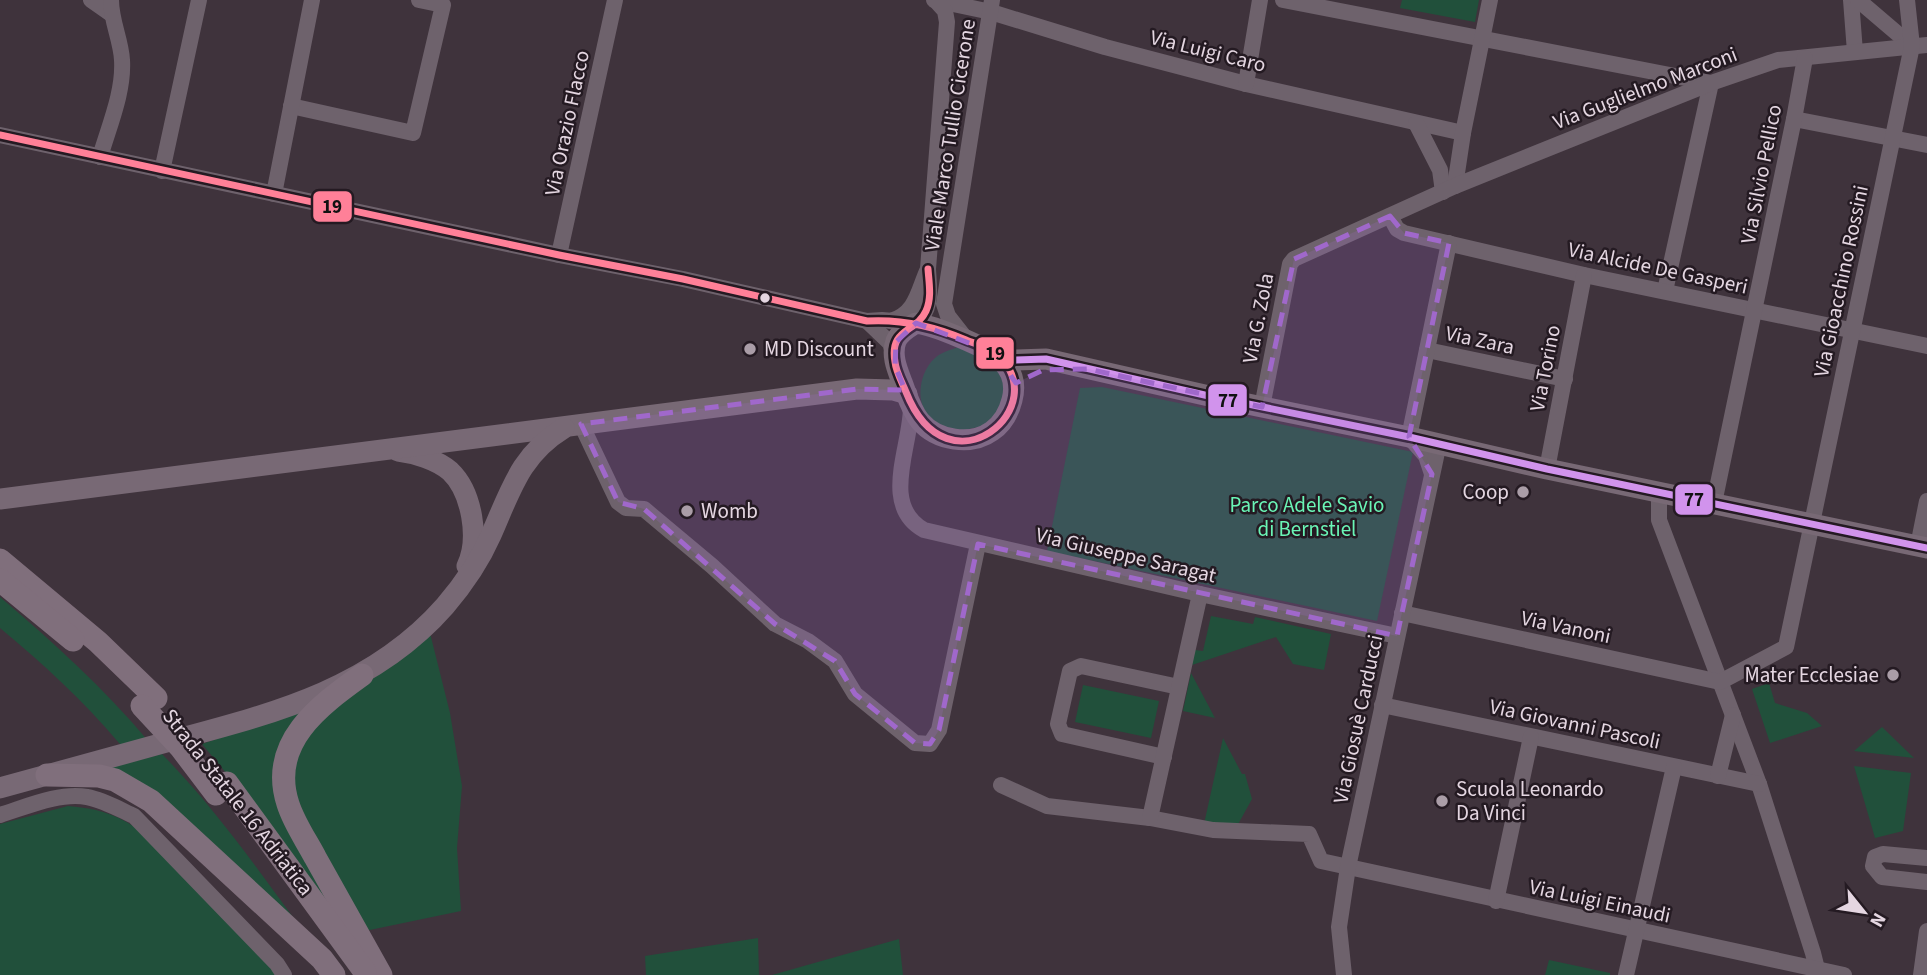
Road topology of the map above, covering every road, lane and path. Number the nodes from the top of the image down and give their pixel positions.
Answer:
1 (91, 0) edge
2 (199, 0) edge
3 (312, 0) edge
4 (419, 0) edge
5 (615, 0) edge
6 (935, 0) edge
7 (1259, 0) edge
8 (1283, 0) edge
9 (1490, 0) edge
10 (1851, 0) edge
11 (1858, 0) edge
12 (1907, 0) edge
13 (992, 6) edge
14 (111, 7) edge
15 (1482, 40) junction
16 (1919, 45) edge
17 (1855, 52) junction
18 (1805, 58) junction
19 (1662, 74) junction
20 (1246, 83) junction
21 (1711, 83) junction
22 (1671, 99) junction
23 (291, 106) junction
24 (1794, 119) junction
25 (1416, 123) junction
26 (1463, 134) junction
27 (0, 135) edge
28 (1893, 138) junction
29 (1927, 145) edge
30 (100, 157) junction
31 (162, 171) junction
32 (1449, 189) junction
33 (274, 194) junction
34 (1390, 216) junction
35 (1449, 243) junction
36 (559, 255) junction
37 (928, 269) junction
38 (1584, 275) junction
39 (1665, 291) junction
40 (1755, 310) junction
41 (867, 321) junction
42 (891, 321) junction
43 (916, 323) junction
44 (1853, 330) junction
45 (968, 341) junction
46 (1927, 346) edge
47 (1427, 351) junction
48 (995, 353) junction
49 (895, 361) junction
50 (1088, 369) junction
51 (1565, 379) junction
52 (857, 389) junction
53 (1014, 391) junction
54 (909, 400) junction
55 (1262, 407) junction
56 (574, 425) junction
57 (943, 435) junction
58 (1409, 437) junction
59 (1439, 443) junction
60 (387, 449) junction
61 (903, 460) junction
62 (1547, 469) junction
63 (1432, 474) junction
64 (1659, 492) junction
65 (0, 499) edge
66 (1927, 501) edge
67 (1714, 503) junction
68 (1811, 524) junction
69 (978, 544) junction
70 (1922, 547) edge
71 (0, 560) edge
72 (0, 580) edge
73 (1200, 594) junction
74 (448, 602) junction
75 (1402, 613) junction
76 (1397, 636) junction
77 (362, 675) junction
78 (1720, 682) junction
79 (1179, 687) junction
80 (149, 702) junction
81 (1382, 705) junction
82 (1733, 715) junction
83 (1531, 737) junction
84 (1164, 757) junction
85 (1674, 767) junction
86 (47, 775) junction
87 (1718, 776) junction
88 (1001, 785) dead end
89 (1759, 785) junction
90 (0, 788) edge
91 (222, 789) junction
92 (0, 815) edge
93 (1150, 818) junction
94 (1927, 858) edge
95 (1348, 867) junction
96 (1927, 882) edge
97 (1496, 901) junction
98 (1636, 930) junction
99 (1927, 932) edge
100 (1816, 972) edge
101 (284, 975) edge
102 (334, 975) edge
103 (348, 975) edge
104 (366, 975) edge
105 (381, 975) edge
106 (1344, 975) edge
107 (1626, 975) edge
108 (1844, 975) edge
109 (1921, 975) edge

1 - 14 street
2 - 31 street
3 - 23 street
4 - 23 street
5 - 36 street, Via Orazio Flacco
6 - 13 street, Via Luigi Caro
6 - 37 street, Viale Marco Tullio Cicerone
7 - 20 street
8 - 15 street
9 - 15 street
10 - 17 street
11 - 16 street
12 - 16 street, Via Gioacchino Rossini
13 - 20 street, Via Luigi Caro
13 - 45 street, Viale Marco Tullio Cicerone
14 - 30 street
15 - 19 street
15 - 26 street
16 - 17 street, Via Guglielmo Marconi
16 - 28 street, Via Gioacchino Rossini
17 - 18 street, Via Guglielmo Marconi
18 - 21 street, Via Guglielmo Marconi
18 - 24 street, Via Silvio Pellico
19 - 21 street
19 - 22 street
20 - 25 street, Via Luigi Caro
21 - 22 street, Via Guglielmo Marconi
21 - 39 street
22 - 32 street, Via Guglielmo Marconi
23 - 33 street
24 - 28 street
24 - 40 street, Via Silvio Pellico
25 - 26 street, Via Luigi Caro
25 - 32 street
26 - 32 street
27 - 30 street
28 - 29 street
28 - 44 street, Via Gioacchino Rossini
30 - 31 street
31 - 33 street
32 - 34 street, Via Guglielmo Marconi
33 - 36 street
34 - 35 street, Via Alcide De Gasperi
34 - 55 street, Via G. Zola
35 - 38 street, Via Alcide De Gasperi
35 - 47 street
36 - 41 street
37 - 42 street, Viale Marco Tullio Cicerone
37 - 43 street
38 - 39 street, Via Alcide De Gasperi
38 - 51 street, Via Torino
39 - 40 street, Via Alcide De Gasperi
40 - 44 street, Via Alcide De Gasperi
40 - 67 street, Via Silvio Pellico
41 - 42 street
41 - 49 street
42 - 43 street
43 - 45 main road
43 - 49 main road
44 - 46 street, Via Alcide De Gasperi
44 - 68 street, Via Gioacchino Rossini
45 - 48 main road
47 - 51 street, Via Zara
47 - 58 street
48 - 50 main road
48 - 53 main road
49 - 52 main road
49 - 54 main road
50 - 53 main road
50 - 55 main road
51 - 62 street, Via Torino
52 - 54 main road
52 - 56 main road
53 - 57 main road
54 - 57 main road
54 - 61 street, Via Giuseppe Saragat
55 - 58 main road
56 - 60 main road
56 - 69 street
56 - 74 main road
57 - 61 street
58 - 59 main road
58 - 63 street
59 - 62 main road
59 - 63 street, Via Giosuè Carducci
60 - 65 main road
60 - 74 main road
61 - 69 street, Via Giuseppe Saragat
62 - 64 main road
63 - 75 street, Via Giosuè Carducci
64 - 67 main road
64 - 78 street
66 - 70 street
67 - 68 main road
68 - 70 main road
68 - 78 street, Via Gioacchino Rossini
69 - 73 street, Via Giuseppe Saragat
71 - 80 highway, Strada Statale 16 Adriatica
72 - 80 highway, Strada Statale 16 Adriatica
73 - 76 street, Via Giuseppe Saragat
73 - 79 street
74 - 77 main road
75 - 76 street, Via Giosuè Carducci
75 - 78 street, Via Vanoni
76 - 81 street, Via Giosuè Carducci
77 - 86 main road
77 - 105 highway
78 - 82 street
79 - 84 street
79 - 84 street
80 - 91 highway, Strada Statale 16 Adriatica
81 - 83 street, Via Giovanni Pascoli
81 - 95 street, Via Giosuè Carducci
82 - 87 street
82 - 89 street
83 - 85 street, Via Giovanni Pascoli
83 - 97 street
84 - 93 street
85 - 87 street, Via Giovanni Pascoli
85 - 98 street
86 - 90 main road
86 - 102 highway
87 - 89 street, Via Giovanni Pascoli
88 - 93 street
89 - 100 street
91 - 103 highway, Strada Statale 16 Adriatica
91 - 104 highway, Strada Statale 16 Adriatica
92 - 101 street
93 - 95 street, Via Luigi Einaudi
94 - 96 street
95 - 97 street, Via Luigi Einaudi
95 - 106 street, Via Giosuè Carducci
97 - 98 street, Via Luigi Einaudi
98 - 100 street, Via Luigi Einaudi
98 - 107 street
99 - 109 street
100 - 108 street, Via Luigi Einaudi

